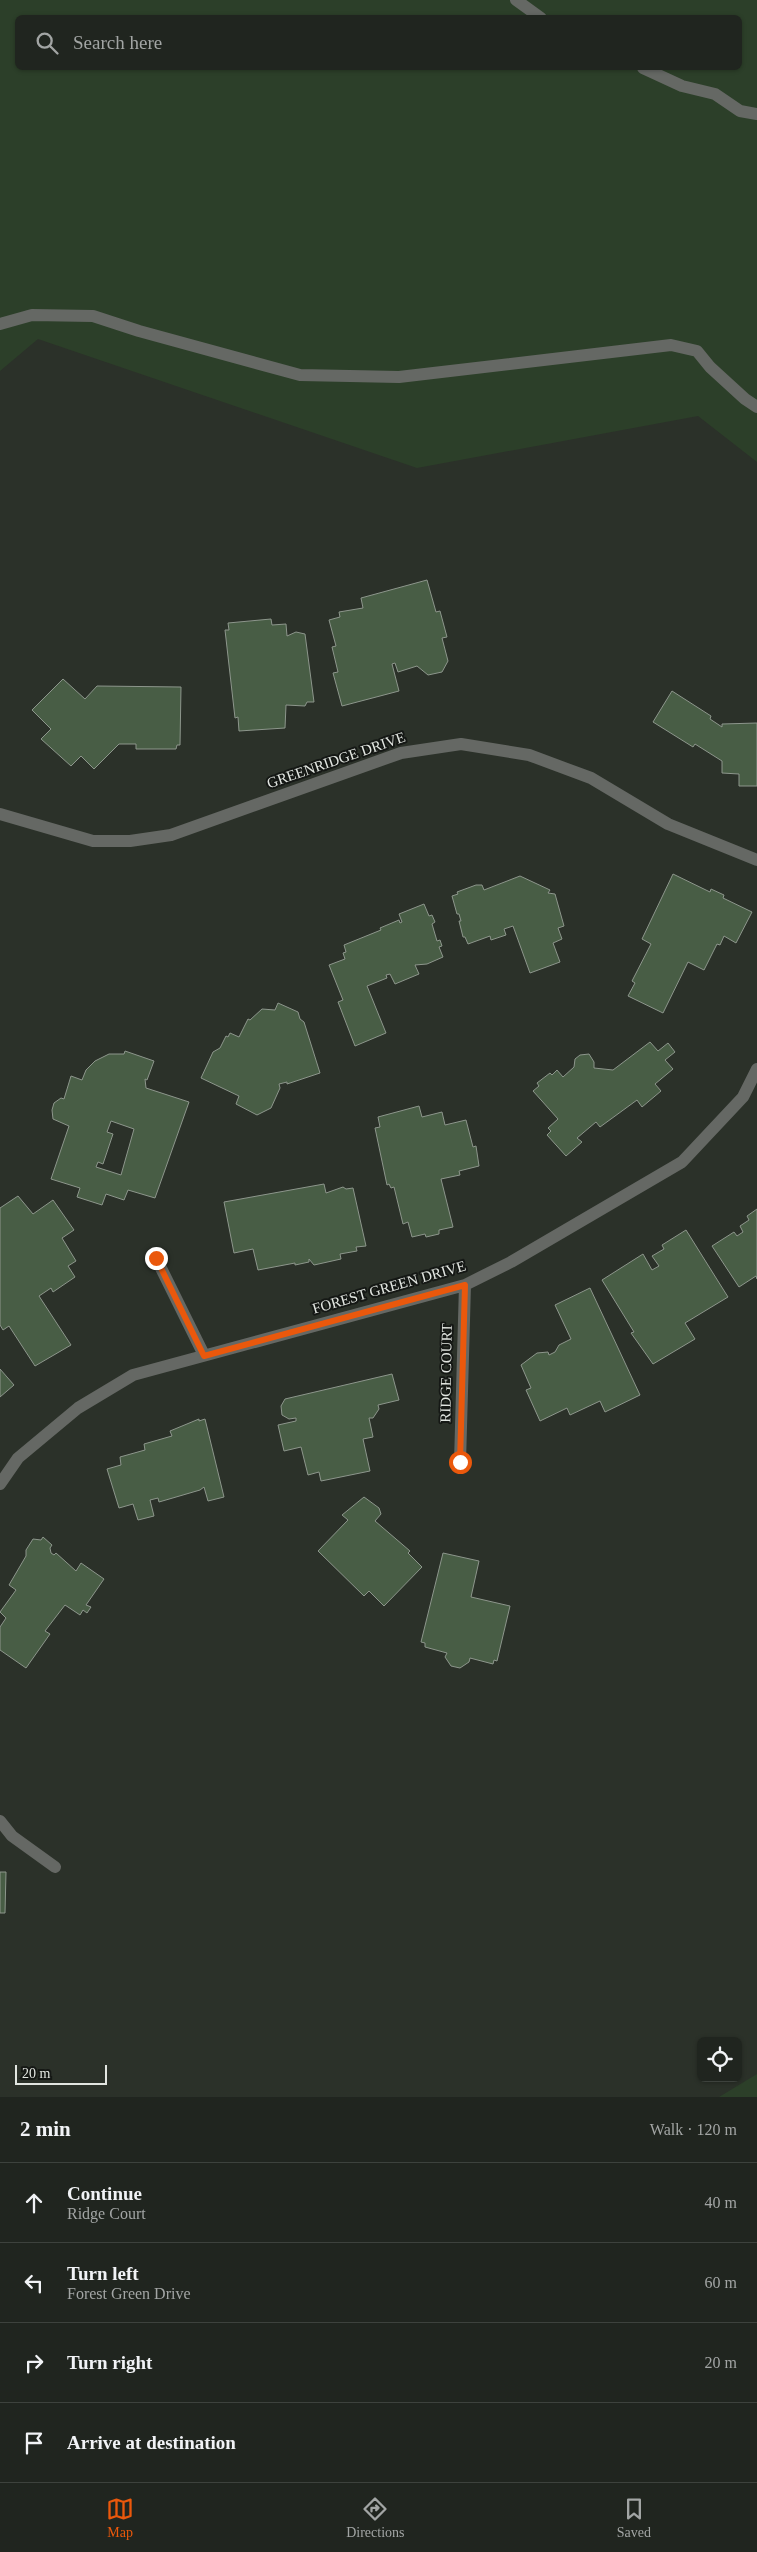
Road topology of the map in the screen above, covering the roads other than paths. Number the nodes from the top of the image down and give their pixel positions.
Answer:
1 (516, 0) edge
2 (537, 15) edge
3 (647, 70) edge
4 (757, 114) edge
5 (0, 324) edge
6 (757, 407) edge
7 (0, 814) edge
8 (757, 860) edge
9 (757, 1069) edge
10 (156, 1258) dead end
11 (465, 1285) junction
12 (204, 1356) junction
13 (460, 1462) dead end
14 (0, 1484) edge
15 (0, 1821) edge
16 (55, 1867) dead end

1 - 2 street
3 - 4 street
5 - 6 street
7 - 8 street, GREENRIDGE DRIVE
9 - 11 street, FOREST GREEN DRIVE
10 - 12 street
11 - 12 street, FOREST GREEN DRIVE
11 - 13 street, RIDGE COURT
12 - 14 street, FOREST GREEN DRIVE
15 - 16 street

